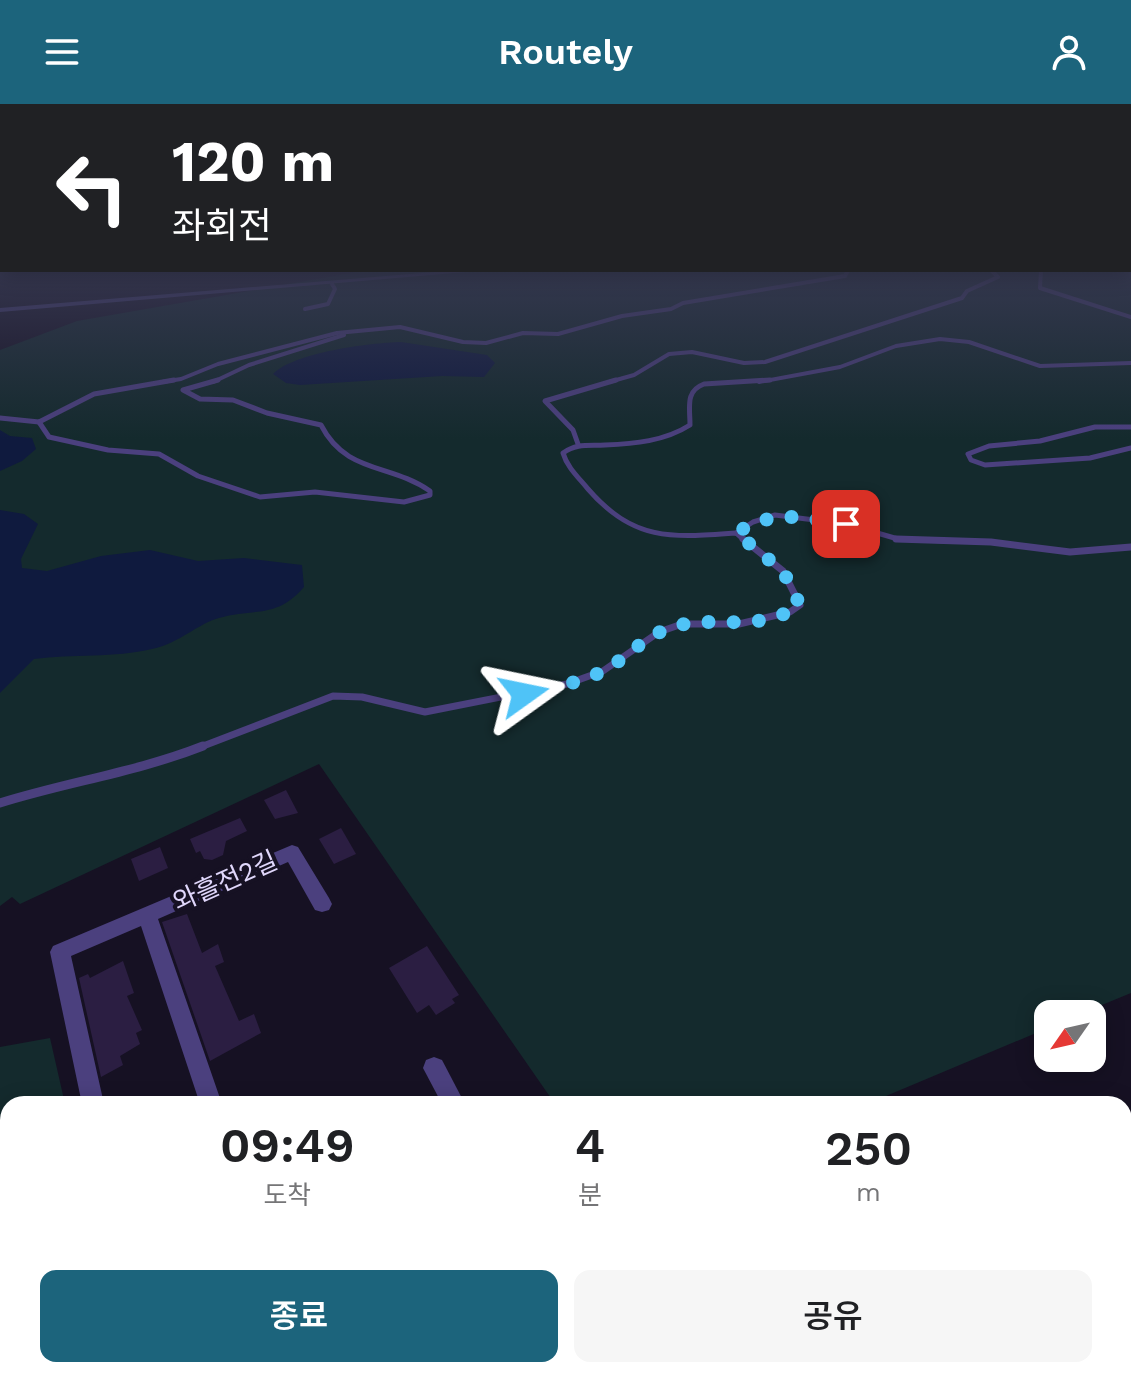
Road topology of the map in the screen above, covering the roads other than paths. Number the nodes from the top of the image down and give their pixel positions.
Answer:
1 (606, 320) edge
2 (895, 320) edge
3 (347, 332) junction
4 (1131, 363) edge
5 (0, 418) edge
6 (39, 422) junction
7 (1131, 427) edge
8 (578, 444) junction
9 (1131, 448) edge
10 (736, 533) junction
11 (1131, 547) edge
12 (0, 803) edge
13 (322, 904) dead end
14 (147, 916) junction
15 (434, 1068) dead end
16 (91, 1096) edge
17 (208, 1096) edge
18 (450, 1096) edge

1 - 3 lane
2 - 8 lane
3 - 6 lane
3 - 6 lane
4 - 8 lane
5 - 6 lane
7 - 9 lane
8 - 10 lane
10 - 11 lane
10 - 12 lane
13 - 14 street, 와흘전2길
14 - 16 street, 와흘전2길
14 - 17 street, 와흘전2길
15 - 18 street

